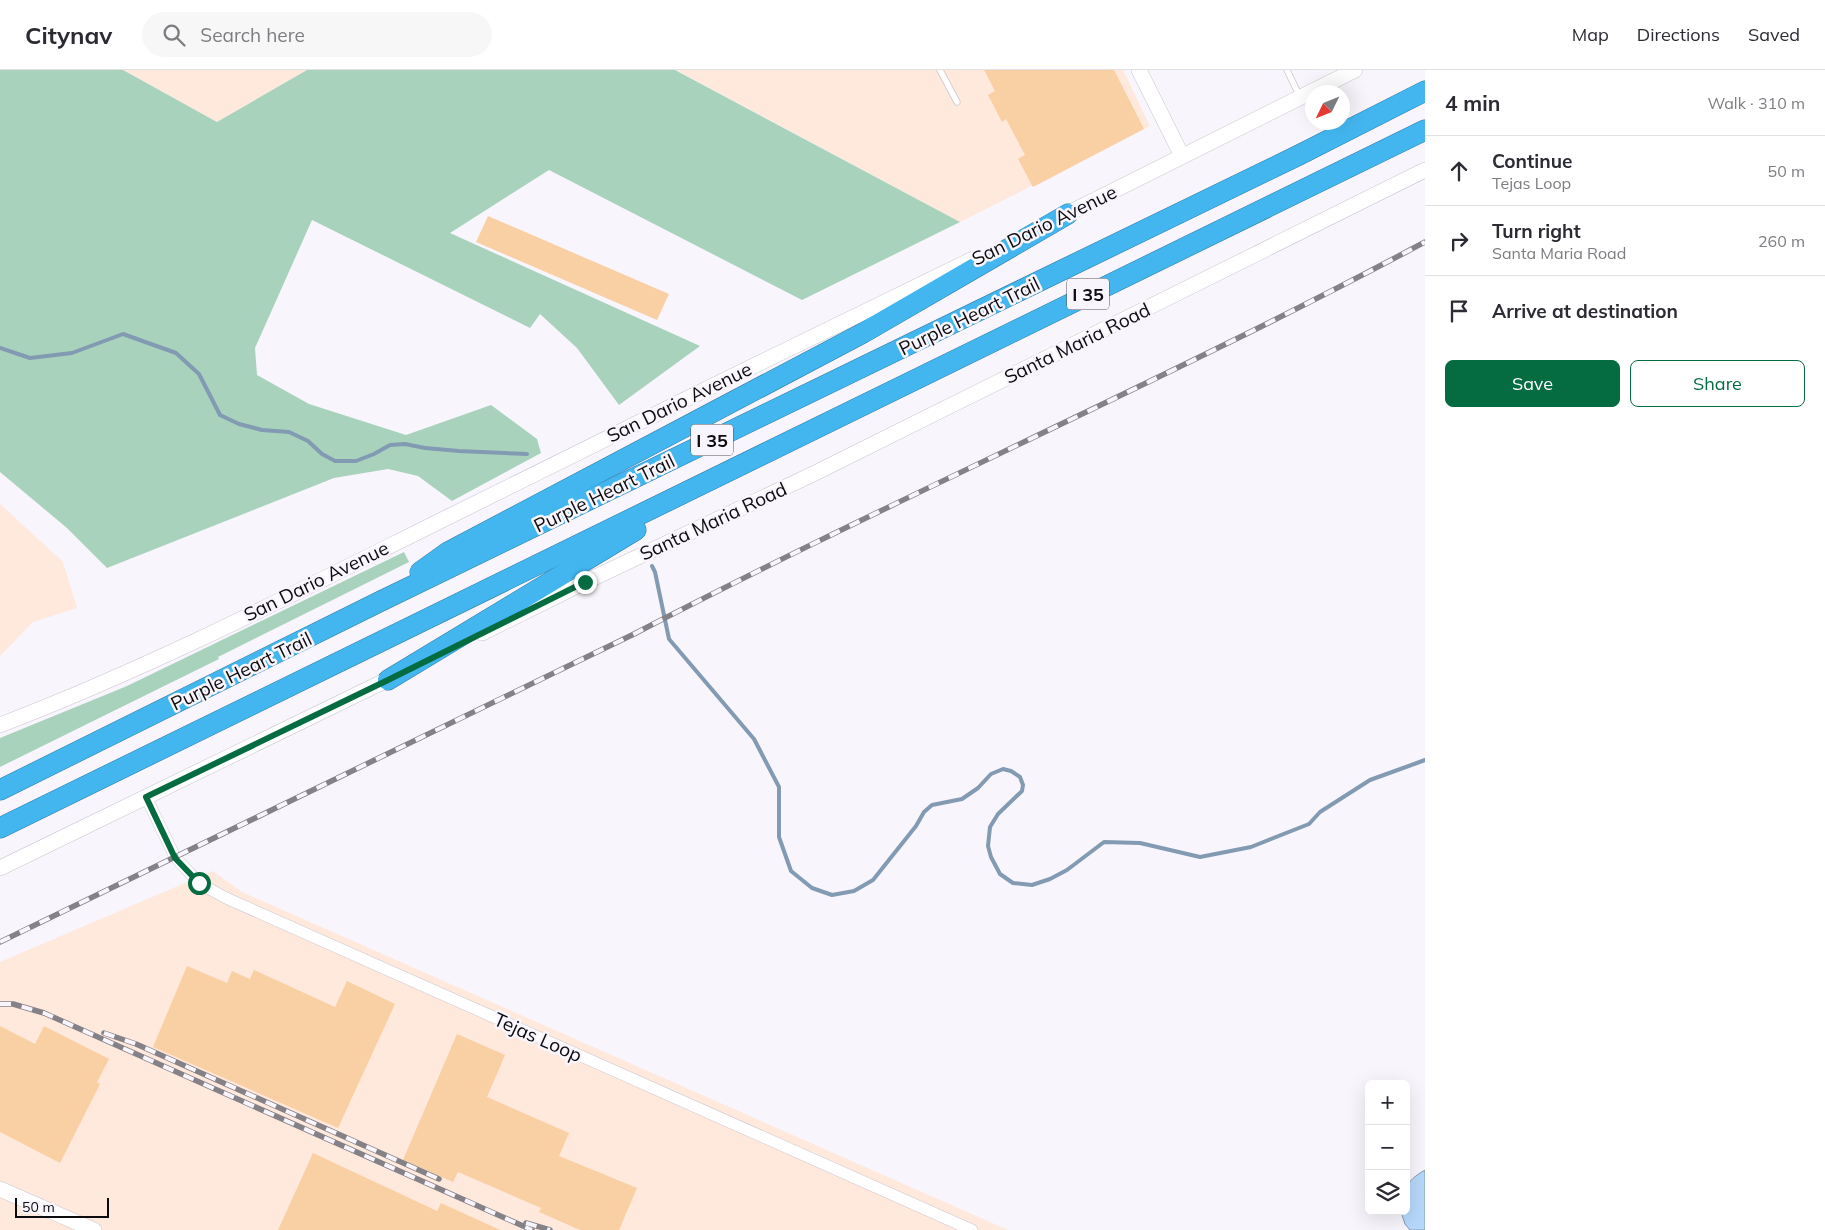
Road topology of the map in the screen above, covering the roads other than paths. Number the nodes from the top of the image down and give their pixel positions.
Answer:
1 (940, 70) edge
2 (1139, 70) edge
3 (1286, 70) edge
4 (1355, 70) edge
5 (1425, 91) edge
6 (1300, 97) junction
7 (958, 102) dead end
8 (1425, 130) edge
9 (1182, 156) junction
10 (1425, 170) edge
11 (1068, 214) junction
12 (751, 460) junction
13 (379, 602) junction
14 (388, 680) junction
15 (0, 725) edge
16 (0, 790) edge
17 (146, 797) junction
18 (0, 828) edge
19 (0, 868) edge
20 (0, 1189) edge
21 (94, 1230) edge
22 (972, 1230) edge

1 - 7 lane
2 - 9 main road
3 - 6 lane
4 - 6 main road, San Dario Avenue
5 - 13 highway, Purple Heart Trail / I 35
6 - 9 main road, San Dario Avenue
8 - 12 highway, Purple Heart Trail / I 35
9 - 11 main road, San Dario Avenue
10 - 14 main road, Santa Maria Road
11 - 13 highway
11 - 15 main road, San Dario Avenue
12 - 14 highway
12 - 18 highway, Purple Heart Trail / I 35
13 - 16 highway, Purple Heart Trail / I 35
14 - 17 main road, Santa Maria Road
17 - 19 main road, Santa Maria Road
17 - 22 street, Tejas Loop
20 - 21 main road

